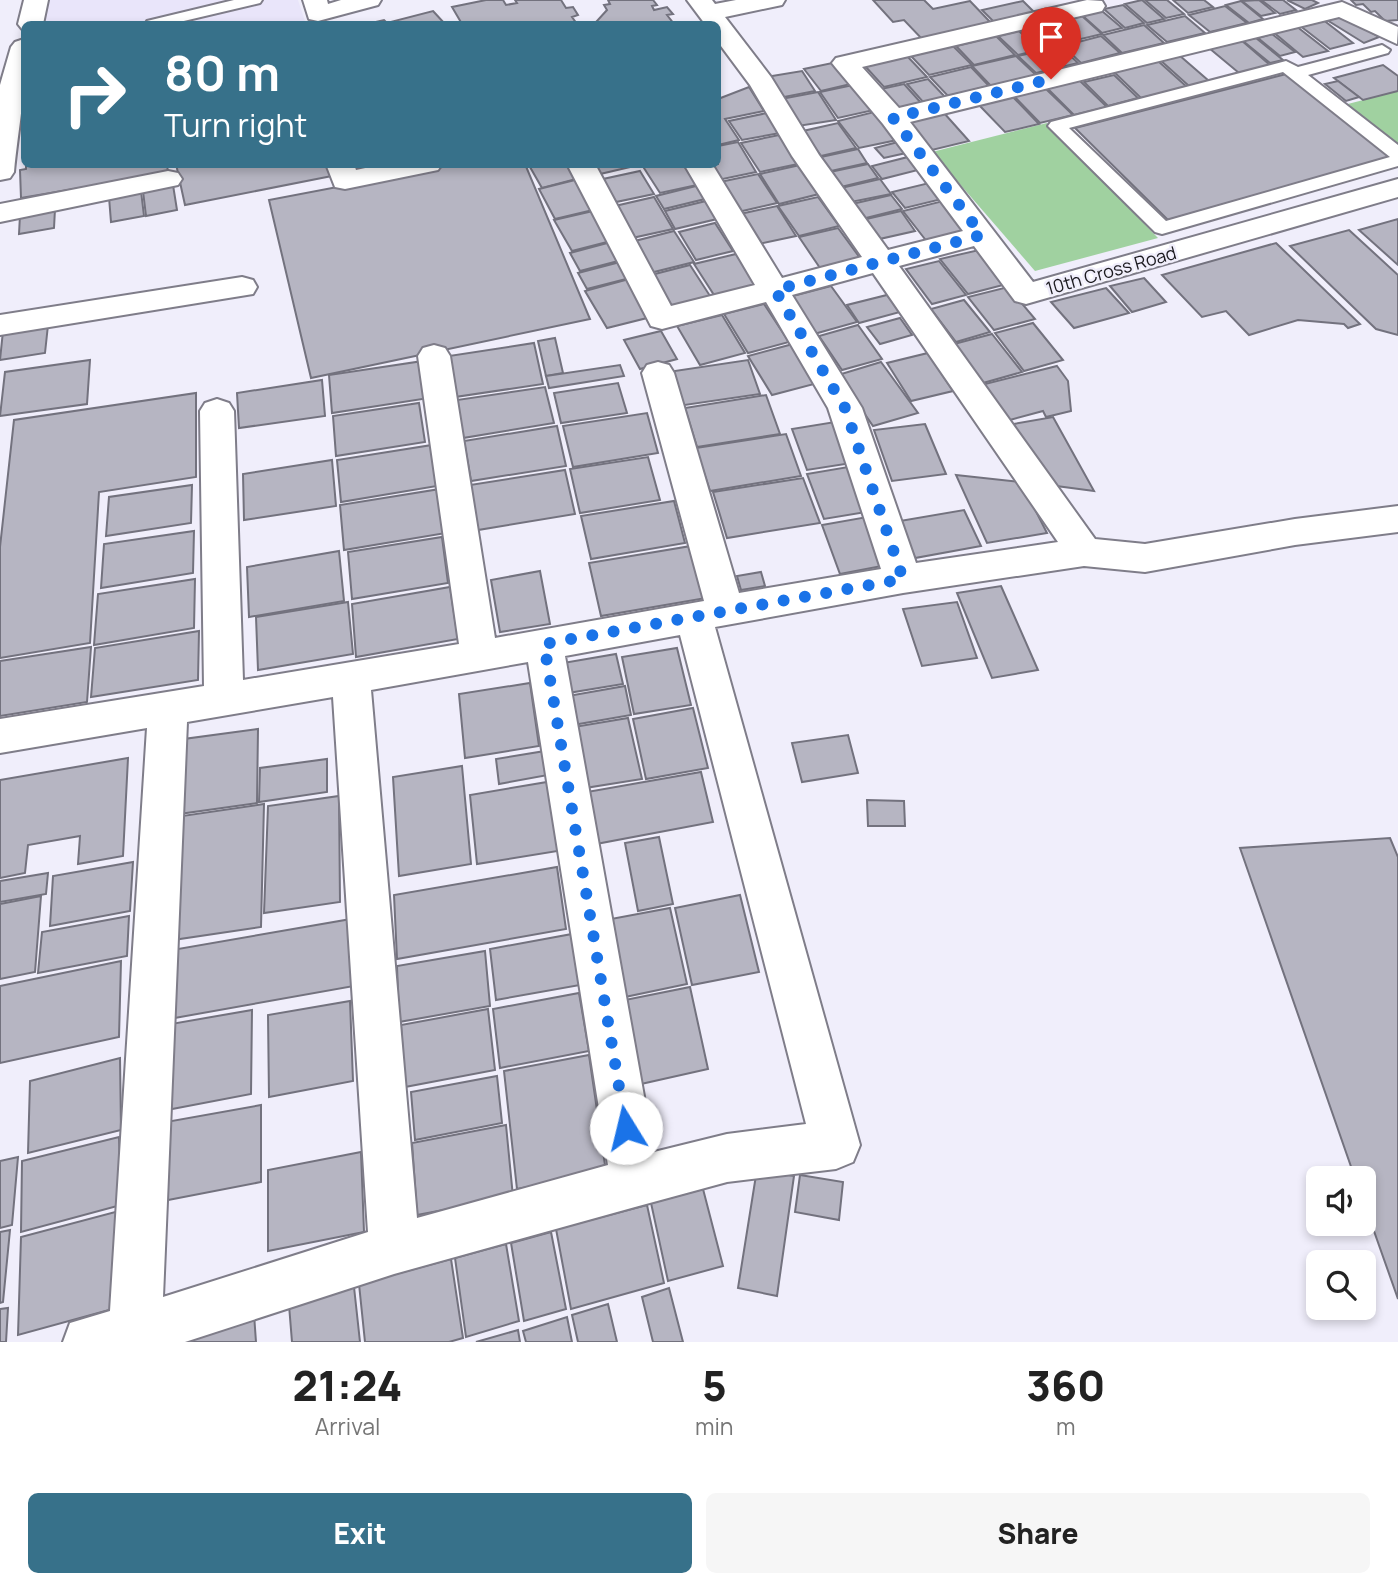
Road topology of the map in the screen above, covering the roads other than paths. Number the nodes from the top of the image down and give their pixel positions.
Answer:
1 (36, 0) edge
2 (254, 0) edge
3 (369, 0) edge
4 (773, 0) edge
5 (1098, 2) edge
6 (704, 7) edge
7 (317, 13) edge
8 (32, 21) edge
9 (166, 21) edge
10 (715, 21) edge
11 (721, 29) edge
12 (1394, 46) edge
13 (21, 58) edge
14 (1296, 73) junction
15 (893, 118) junction
16 (1398, 155) edge
17 (1398, 160) edge
18 (341, 168) edge
19 (408, 168) edge
20 (583, 168) edge
21 (700, 168) edge
22 (0, 172) edge
23 (168, 179) dead end
24 (1398, 188) edge
25 (0, 213) edge
26 (982, 235) junction
27 (881, 262) junction
28 (242, 287) dead end
29 (775, 290) junction
30 (0, 325) edge
31 (434, 356) dead end
32 (658, 373) dead end
33 (217, 411) dead end
34 (1398, 519) edge
35 (1084, 552) junction
36 (903, 579) junction
37 (709, 614) junction
38 (544, 644) junction
39 (479, 654) junction
40 (351, 680) junction
41 (223, 700) junction
42 (167, 709) junction
43 (0, 736) edge
44 (635, 1182) junction
45 (394, 1249) junction
46 (112, 1337) edge

1 - 8 street
2 - 9 lane
3 - 7 street
4 - 6 street
5 - 15 street, 10th Cross Road
6 - 10 street
11 - 27 street
12 - 14 lane
12 - 15 street
13 - 22 street
14 - 16 lane
14 - 17 lane
15 - 26 street, 10th Cross Road
18 - 19 street
20 - 29 street
21 - 29 street
23 - 25 street
24 - 26 street, 10th Cross Road
26 - 27 street
27 - 29 street
27 - 35 street
28 - 30 street
29 - 36 street
31 - 39 street
32 - 37 street
33 - 41 street
34 - 35 street
35 - 36 street
36 - 37 street
37 - 38 street
37 - 44 street
38 - 39 street
38 - 44 street
39 - 40 street
40 - 41 street
40 - 45 street
41 - 42 street
42 - 43 street
42 - 46 street
44 - 45 street
45 - 46 street

